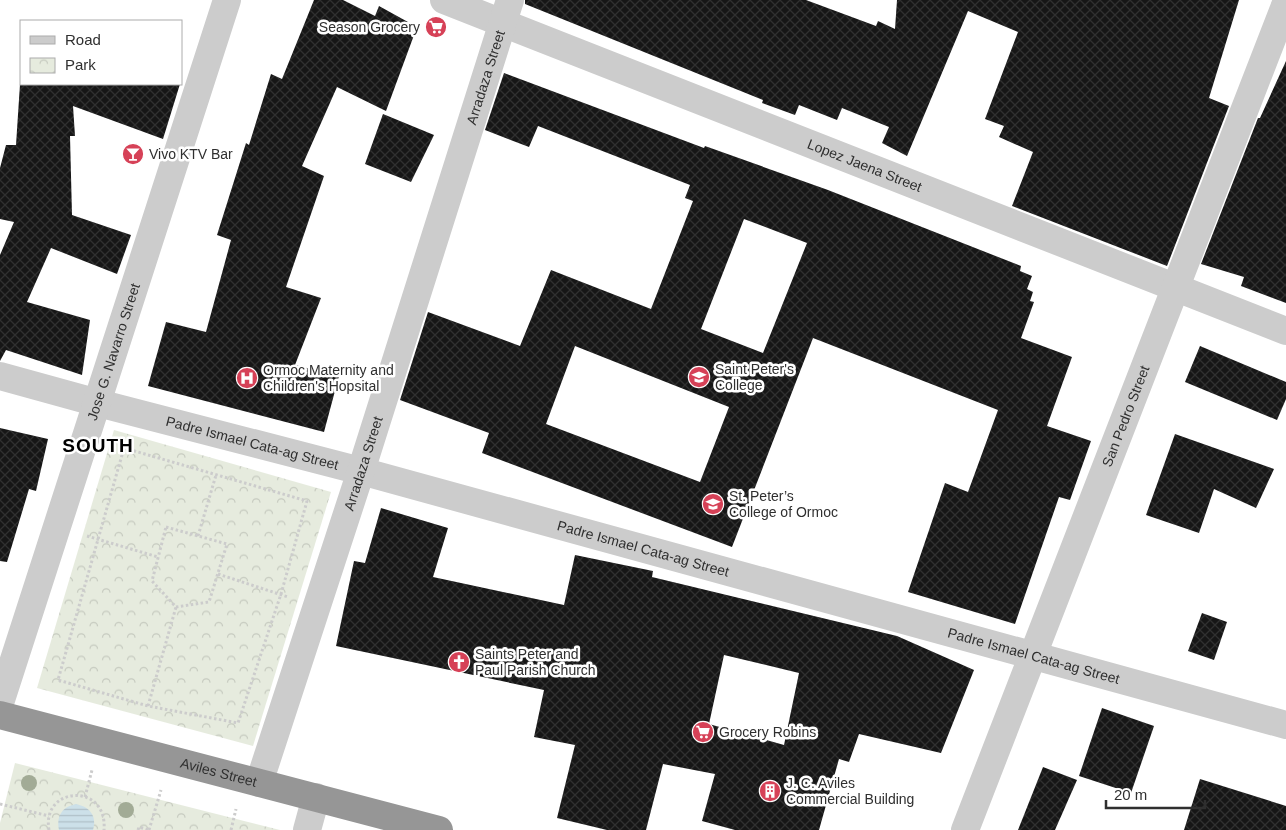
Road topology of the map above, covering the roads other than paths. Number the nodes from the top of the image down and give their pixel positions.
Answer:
1 (227, 0) edge
2 (444, 0) edge
3 (1286, 3) edge
4 (506, 12) edge
5 (1175, 288) junction
6 (1286, 332) edge
7 (0, 376) edge
8 (98, 403) junction
9 (361, 471) junction
10 (1032, 655) junction
11 (0, 703) edge
12 (0, 714) edge
13 (1286, 725) edge
14 (259, 783) junction
15 (316, 797) junction
16 (307, 830) edge
17 (439, 830) edge
18 (965, 830) edge

1 - 8 street, Jose G. Navarro Street
2 - 4 street, Lopez Jaena Street
3 - 5 street, San Pedro Street
4 - 5 street, Lopez Jaena Street
4 - 9 street, Arradaza Street
5 - 6 street, Lopez Jaena Street
5 - 10 street, San Pedro Street
7 - 8 street, Padre Ismael Cata-ag Street
8 - 9 street, Padre Ismael Cata-ag Street
8 - 11 street, Jose G. Navarro Street
9 - 10 street, Padre Ismael Cata-ag Street
9 - 14 street, Arradaza Street
10 - 13 street, Padre Ismael Cata-ag Street
10 - 18 street, San Pedro Street
12 - 14 highway, Aviles Street
14 - 15 highway, Aviles Street
15 - 16 street
15 - 17 highway, Aviles Street

